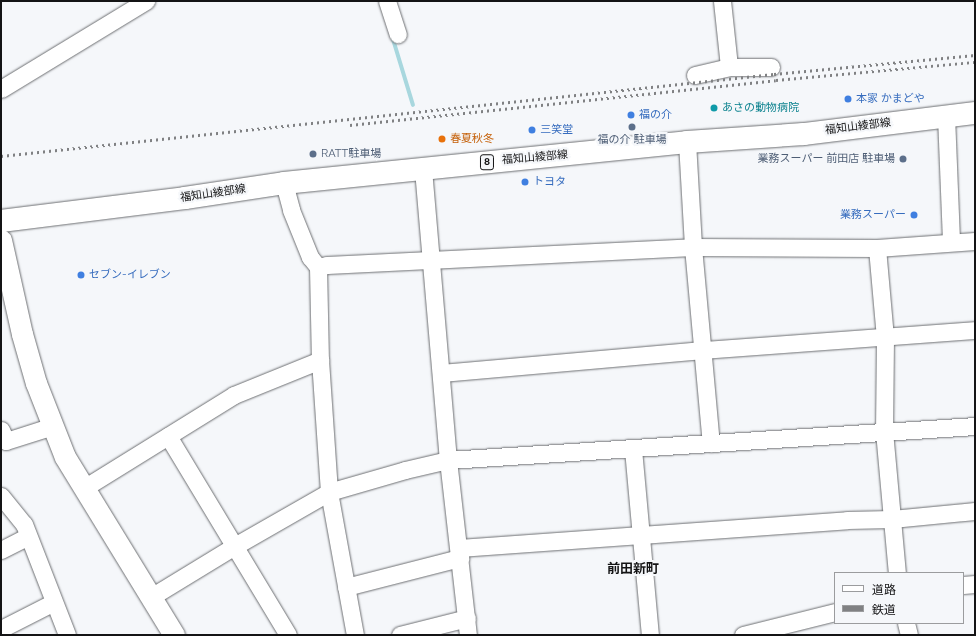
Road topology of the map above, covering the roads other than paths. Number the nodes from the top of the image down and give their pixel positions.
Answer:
1 (146, 1) edge
2 (387, 1) edge
3 (722, 1) edge
4 (398, 34) dead end
5 (729, 67) junction
6 (771, 67) dead end
7 (695, 75) dead end
8 (1, 89) edge
9 (975, 113) edge
10 (946, 116) junction
11 (687, 142) junction
12 (423, 169) junction
13 (284, 183) junction
14 (1, 221) edge
15 (1, 240) edge
16 (975, 241) edge
17 (951, 242) junction
18 (693, 247) junction
19 (877, 248) junction
20 (432, 261) junction
21 (318, 267) junction
22 (975, 330) edge
23 (885, 338) junction
24 (702, 350) junction
25 (320, 360) junction
26 (441, 373) junction
27 (53, 426) junction
28 (975, 426) edge
29 (1, 430) edge
30 (884, 432) junction
31 (168, 436) junction
32 (711, 443) junction
33 (633, 449) junction
34 (448, 460) junction
35 (84, 488) junction
36 (329, 492) junction
37 (1, 496) edge
38 (975, 511) edge
39 (892, 519) junction
40 (28, 536) junction
41 (641, 536) junction
42 (233, 547) junction
43 (1, 550) edge
44 (460, 553) junction
45 (897, 572) edge
46 (975, 584) edge
47 (964, 585) edge
48 (346, 586) junction
49 (151, 597) junction
50 (54, 602) junction
51 (834, 612) edge
52 (467, 618) junction
53 (906, 624) edge
54 (1, 629) edge
55 (67, 635) edge
56 (174, 635) edge
57 (288, 635) edge
58 (355, 635) edge
59 (400, 635) edge
60 (468, 635) edge
61 (650, 635) edge
62 (743, 635) edge
63 (909, 635) edge

1 - 8 street
2 - 4 street
3 - 5 street
5 - 6 street
5 - 7 street
9 - 10 main road, 福知山綾部線 / 8
10 - 11 main road, 福知山綾部線 / 8
10 - 17 street
11 - 12 main road, 福知山綾部線 / 8
11 - 18 street
12 - 13 main road, 福知山綾部線 / 8
12 - 20 street
13 - 14 main road, 福知山綾部線 / 8
13 - 21 street
15 - 27 street
16 - 17 street
17 - 19 street
18 - 19 street
18 - 20 street
18 - 24 street
19 - 23 street
20 - 21 street
20 - 26 street
21 - 25 street
22 - 23 street
23 - 24 street
23 - 30 street
24 - 26 street
24 - 32 street
25 - 31 street
25 - 36 street
26 - 34 street
27 - 29 street
27 - 35 street
28 - 30 street
30 - 32 street
30 - 39 street
31 - 35 street
31 - 42 street
32 - 33 street
33 - 34 street
33 - 41 street
34 - 36 street
34 - 44 street
35 - 49 street
36 - 42 street
36 - 48 street
37 - 40 street
38 - 39 street
39 - 41 street
39 - 45 street
40 - 43 street
40 - 50 street
41 - 44 street
41 - 61 street
42 - 49 street
42 - 57 street
44 - 48 street
44 - 52 street
46 - 47 street
48 - 58 street
49 - 56 street
50 - 54 street
50 - 55 street
51 - 62 street
52 - 59 street
52 - 60 street
53 - 63 street

